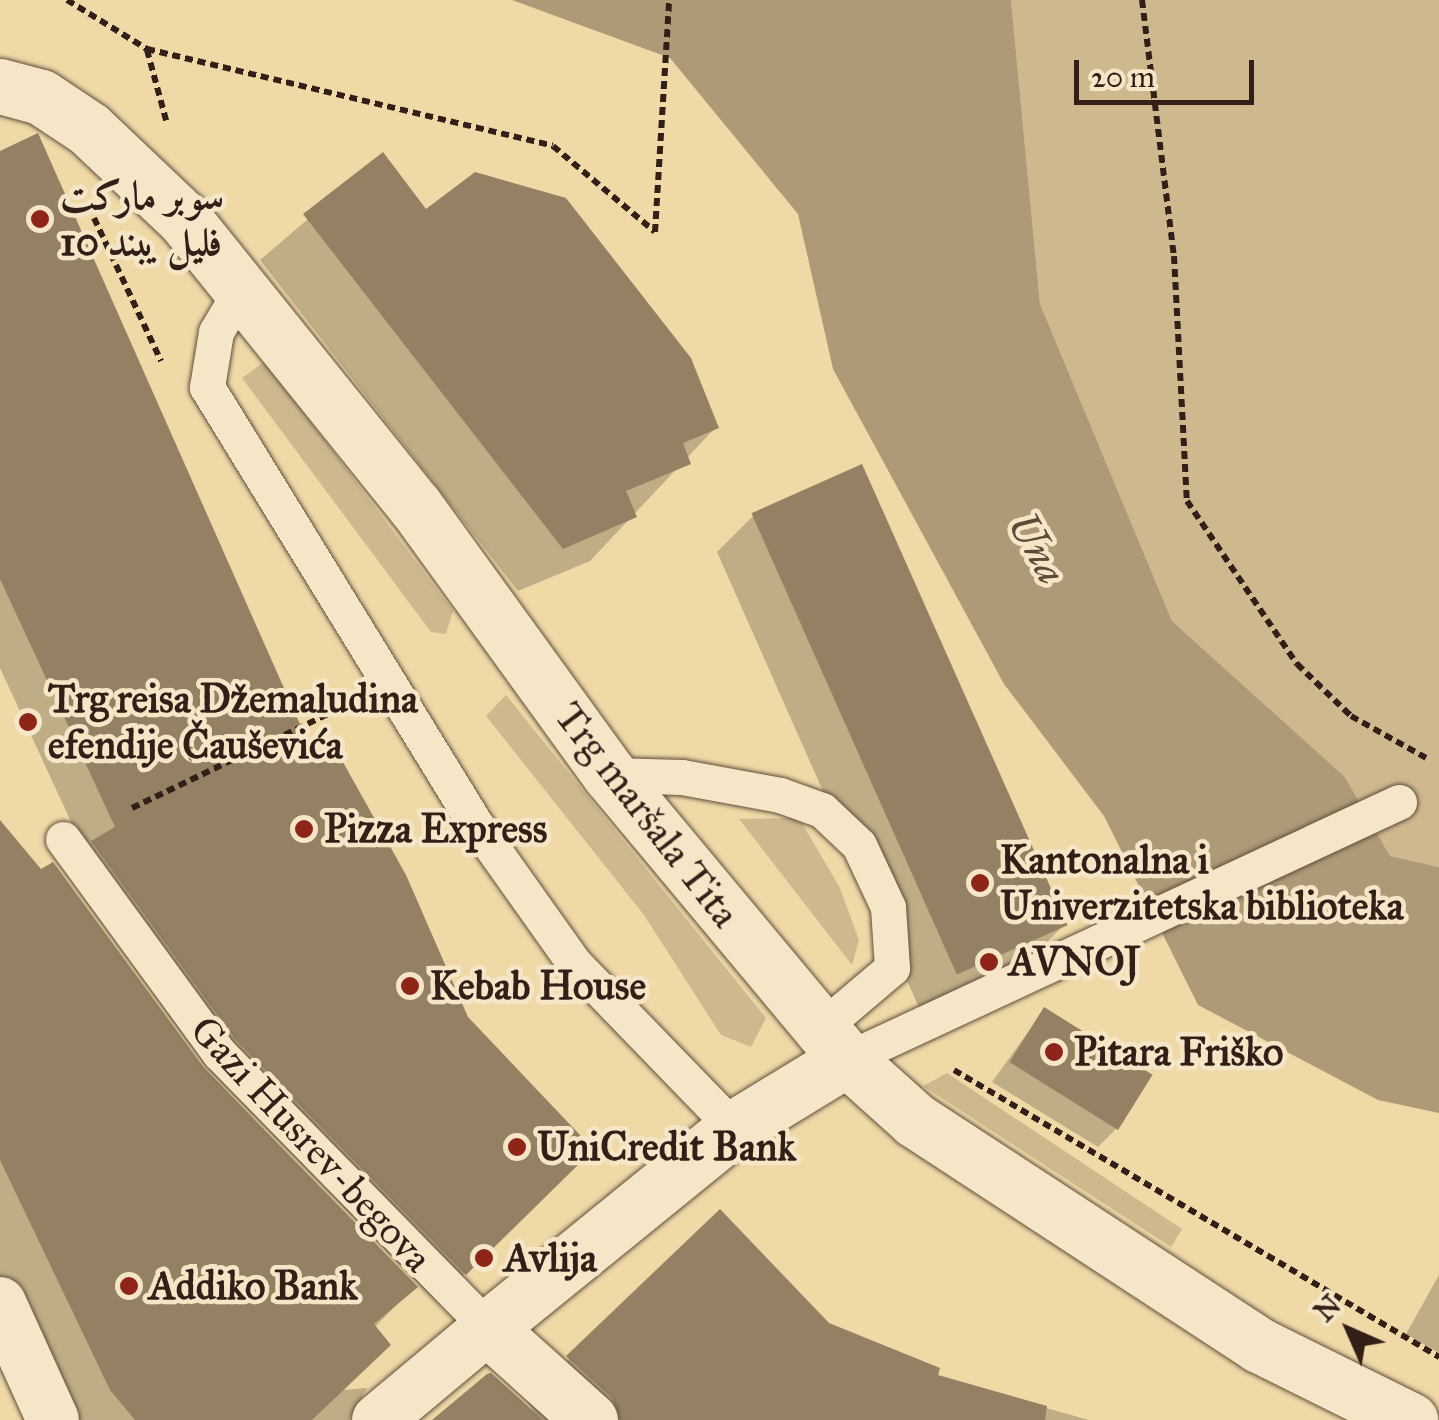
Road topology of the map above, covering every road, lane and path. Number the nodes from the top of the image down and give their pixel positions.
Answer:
1 (67, 0) edge
2 (669, 0) edge
3 (1142, 0) edge
4 (0, 86) edge
5 (82, 198) dead end
6 (242, 288) junction
7 (212, 375) junction
8 (387, 683) junction
9 (1439, 768) edge
10 (610, 775) junction
11 (1399, 802) dead end
12 (132, 808) dead end
13 (63, 840) dead end
14 (898, 1034) junction
15 (834, 1044) junction
16 (734, 1128) junction
17 (0, 1303) edge
18 (488, 1328) junction
19 (1439, 1356) edge
20 (52, 1420) edge
21 (378, 1420) edge
22 (590, 1420) edge
23 (1410, 1420) edge

1 - 2 path
3 - 9 path
4 - 6 main road, Trg maršala Tita
5 - 7 path
6 - 7 lane
6 - 10 main road, Trg maršala Tita
7 - 8 lane
8 - 12 path
8 - 16 lane
10 - 15 main road, Trg maršala Tita
10 - 15 lane
11 - 14 lane
13 - 18 lane, Gazi Husrev-begova
14 - 15 lane
14 - 19 path
15 - 16 main road
15 - 23 main road, Trg maršala Tita
16 - 18 main road
17 - 20 street
18 - 21 street
18 - 22 main road, Gazi Husrev-begova

